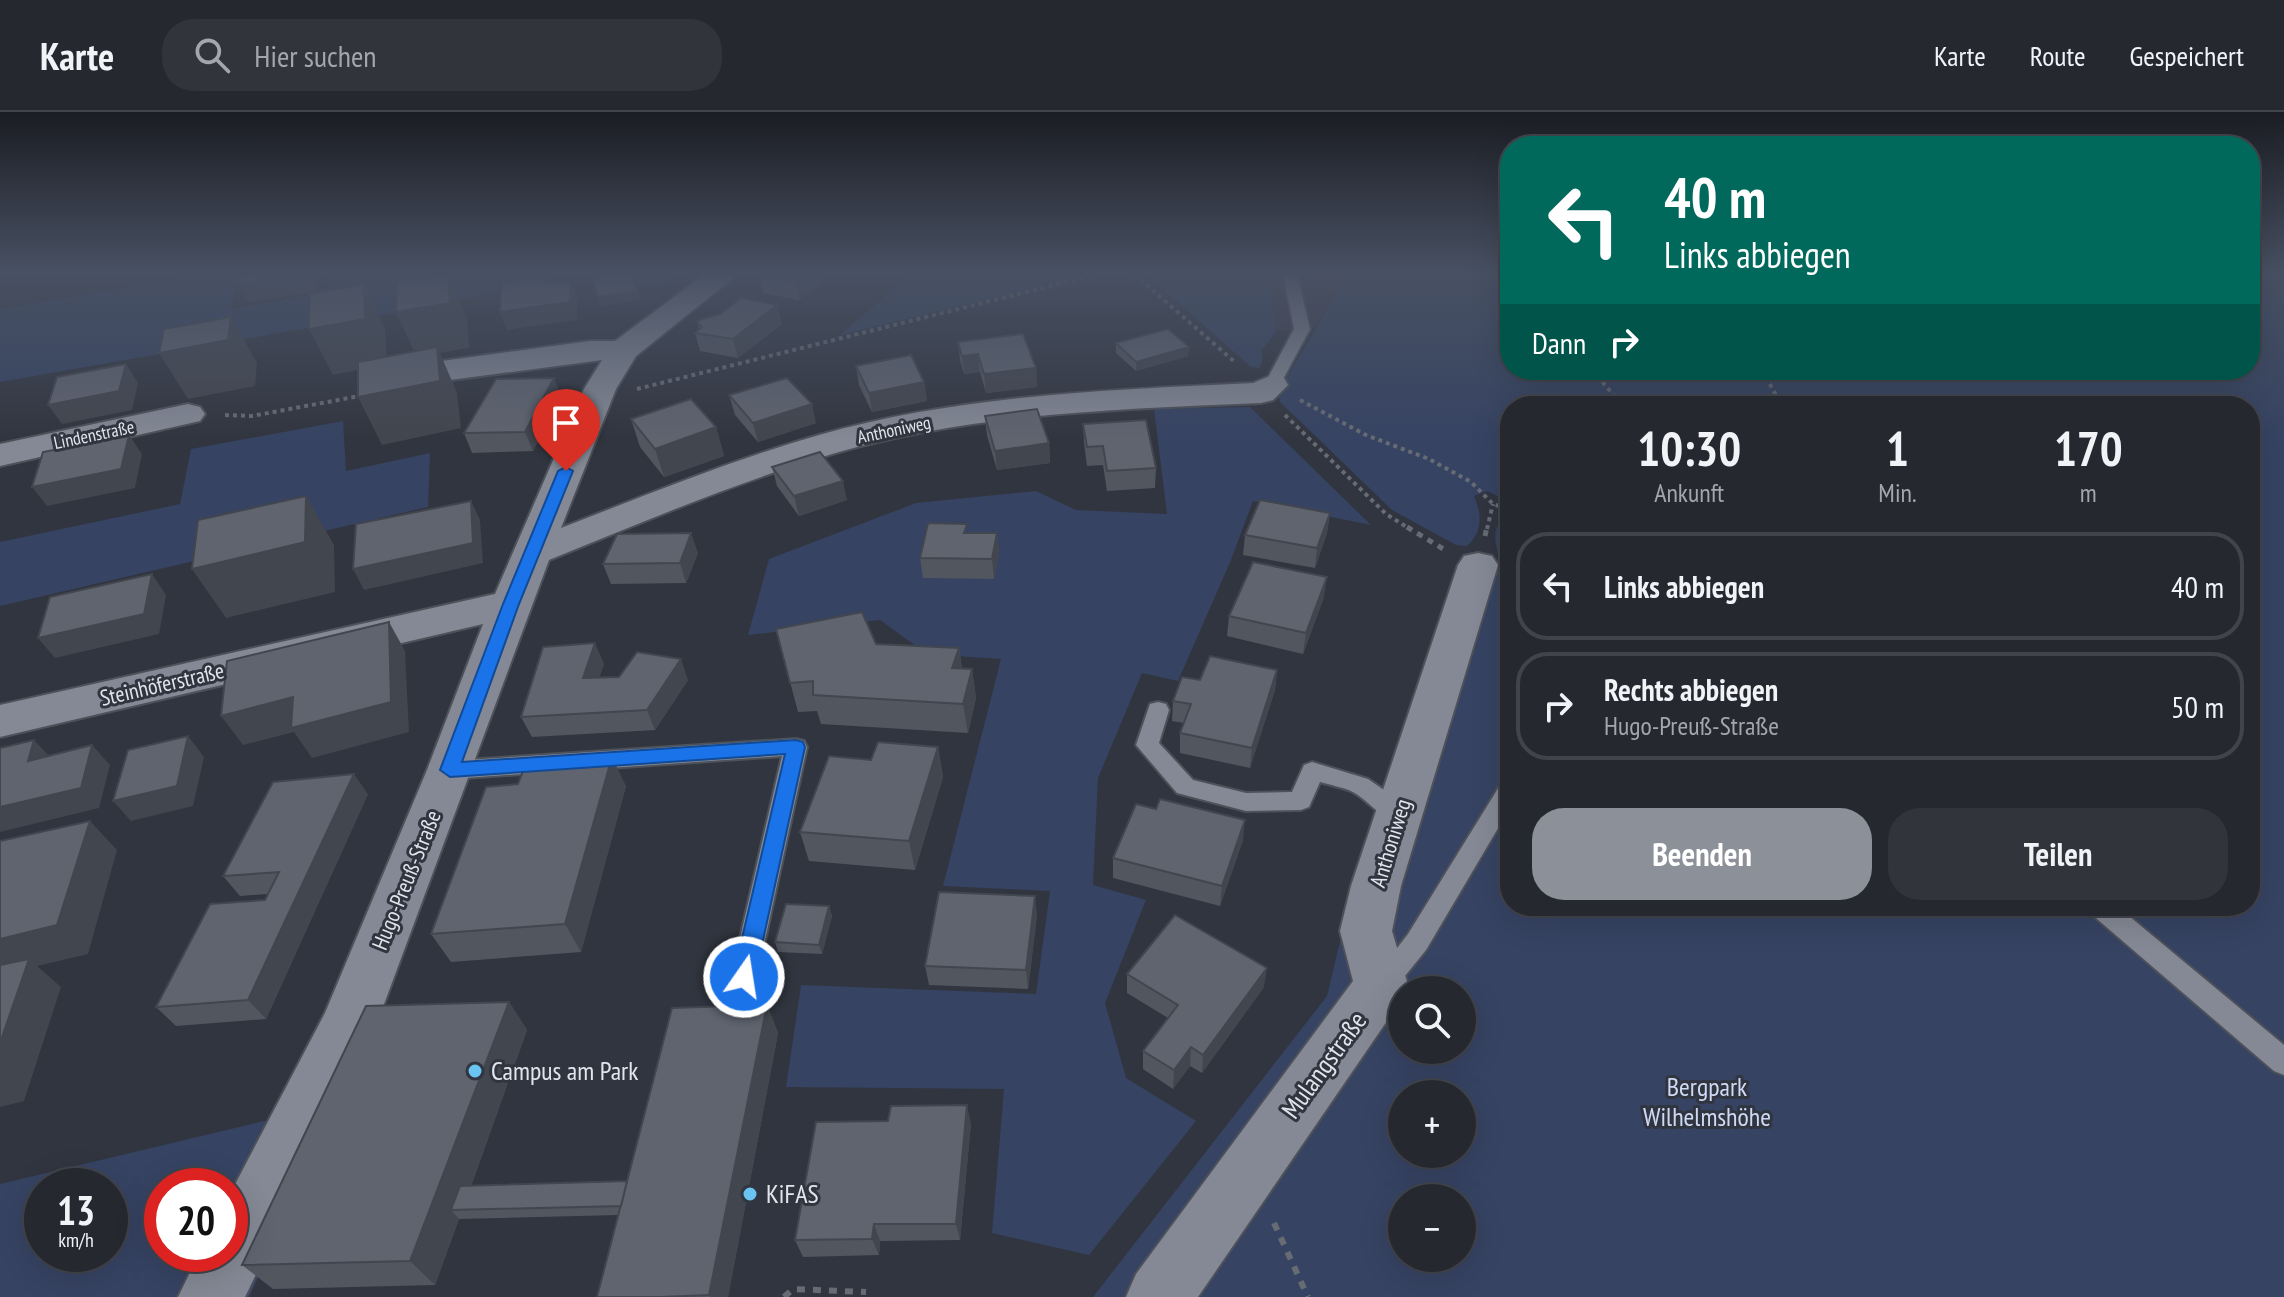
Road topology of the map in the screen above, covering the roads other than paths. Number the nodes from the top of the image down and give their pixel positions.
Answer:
1 (647, 329) edge
2 (1302, 329) edge
3 (623, 351) junction
4 (384, 386) edge
5 (1270, 395) joint
6 (188, 414) road end
7 (0, 455) edge
8 (532, 553) junction
9 (1478, 565) road end
10 (511, 604) junction
11 (1158, 710) dead end
12 (0, 721) edge
13 (450, 770) junction
14 (1500, 805) edge
15 (1399, 813) junction
16 (2111, 916) edge
17 (744, 977) dead end
18 (1381, 985) junction
19 (2284, 1062) edge
20 (211, 1297) edge
21 (1159, 1297) edge

1 - 3 street, Hugo-Preuß-Straße
2 - 5 lane
3 - 4 street
3 - 8 street, Hugo-Preuß-Straße
5 - 8 street, Anthoniweg
6 - 7 street, Lindenstraße
8 - 10 street, Hugo-Preuß-Straße
9 - 15 street, Anthoniweg
10 - 12 street, Steinhöferstraße
10 - 13 street, Hugo-Preuß-Straße
11 - 15 lane
13 - 17 lane
13 - 20 street, Hugo-Preuß-Straße
14 - 18 lane, Mulangstraße
15 - 18 street, Anthoniweg
16 - 19 lane
18 - 21 street, Mulangstraße

